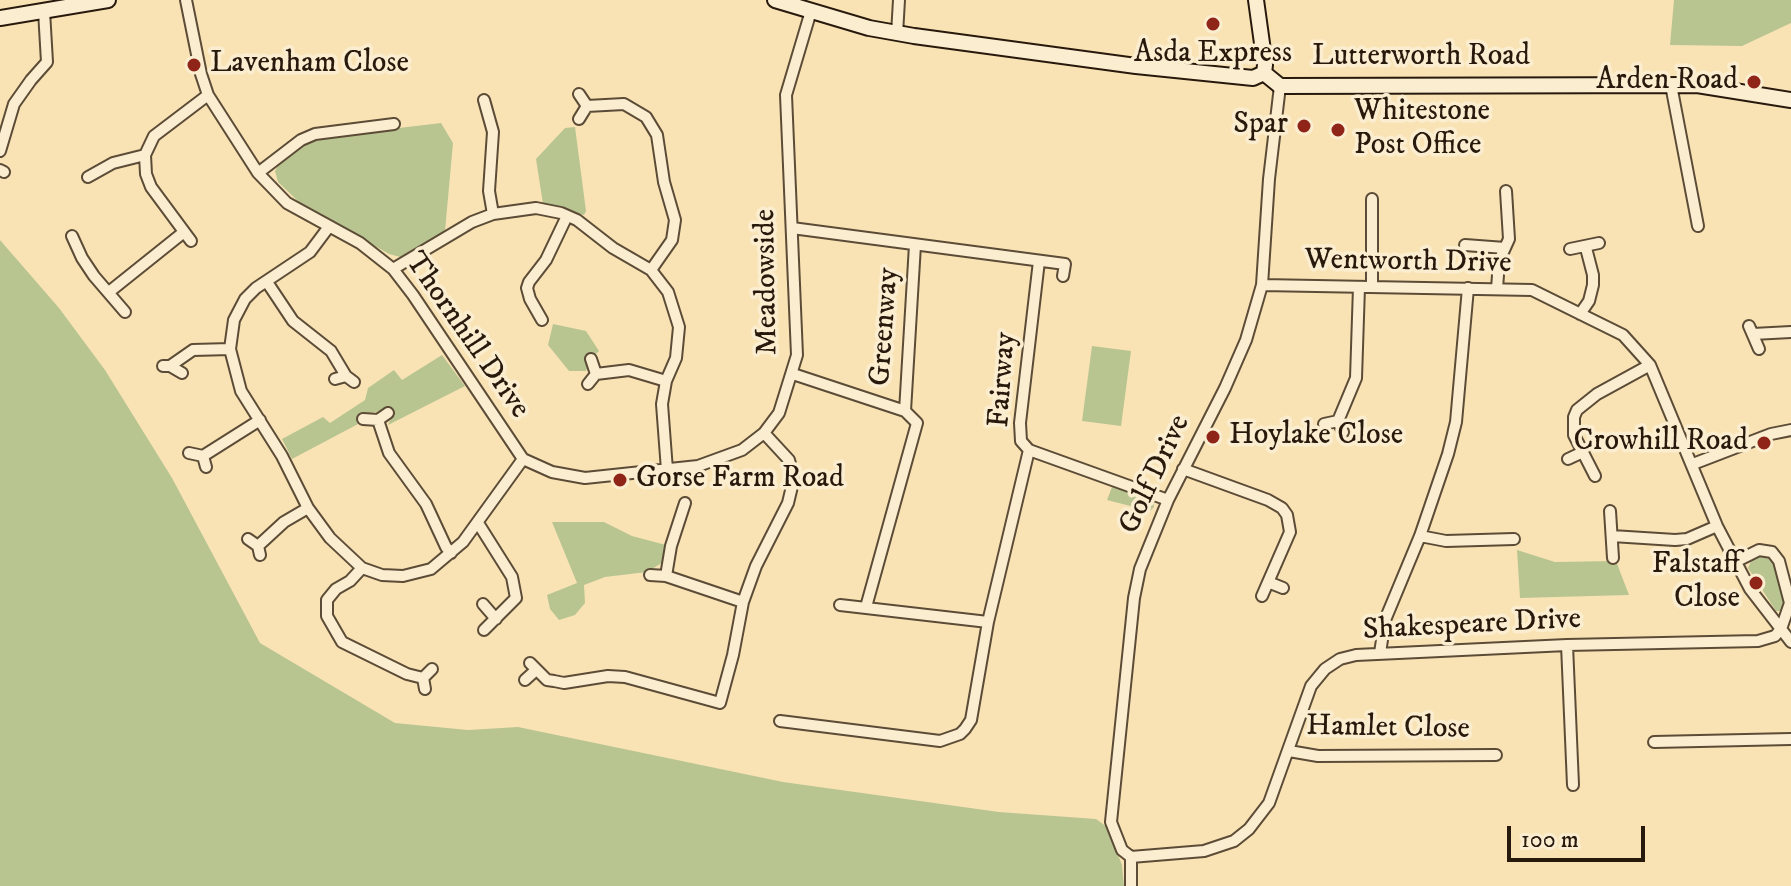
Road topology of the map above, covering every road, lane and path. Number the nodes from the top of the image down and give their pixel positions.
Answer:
1 (108, 0) edge
2 (186, 0) edge
3 (775, 0) edge
4 (899, 0) edge
5 (1256, 0) edge
6 (44, 11) junction
7 (811, 11) junction
8 (0, 18) edge
9 (897, 34) junction
10 (1264, 73) junction
11 (1671, 85) junction
12 (1280, 86) junction
13 (579, 94) dead end
14 (208, 95) junction
15 (1791, 100) edge
16 (587, 106) junction
17 (483, 107) dead end
18 (579, 119) dead end
19 (394, 124) dead end
20 (0, 151) edge
21 (145, 155) junction
22 (258, 173) junction
23 (88, 177) dead end
24 (1506, 191) dead end
25 (1372, 199) dead end
26 (493, 214) junction
27 (567, 216) junction
28 (1698, 226) dead end
29 (328, 228) junction
30 (792, 228) junction
31 (72, 236) dead end
32 (1599, 243) dead end
33 (915, 245) junction
34 (1465, 245) dead end
35 (1505, 248) junction
36 (1586, 248) junction
37 (1570, 249) dead end
38 (1039, 261) junction
39 (393, 269) junction
40 (651, 270) junction
41 (1063, 276) dead end
42 (267, 282) junction
43 (1262, 285) junction
44 (1359, 287) junction
45 (1372, 287) junction
46 (1468, 288) junction
47 (1497, 289) junction
48 (109, 292) junction
49 (549, 302) dead end
50 (125, 312) dead end
51 (1580, 314) junction
52 (1791, 332) edge
53 (230, 349) junction
54 (1759, 349) dead end
55 (591, 359) dead end
56 (1650, 365) junction
57 (182, 373) dead end
58 (596, 374) junction
59 (793, 374) junction
60 (345, 379) dead end
61 (666, 381) junction
62 (588, 384) dead end
63 (905, 411) junction
64 (388, 413) dead end
65 (363, 419) dead end
66 (260, 420) junction
67 (378, 420) junction
68 (1324, 424) dead end
69 (1791, 430) edge
70 (764, 433) junction
71 (1029, 450) junction
72 (1583, 452) junction
73 (189, 453) dead end
74 (523, 459) junction
75 (1568, 459) dead end
76 (1693, 464) junction
77 (1183, 469) junction
78 (667, 470) junction
79 (1595, 476) dead end
80 (1168, 500) junction
81 (685, 503) dead end
82 (308, 508) junction
83 (1610, 511) dead end
84 (478, 523) junction
85 (1717, 526) junction
86 (1420, 536) junction
87 (1612, 536) junction
88 (248, 539) dead end
89 (1514, 539) dead end
90 (451, 553) junction
91 (1613, 558) dead end
92 (1735, 562) junction
93 (362, 568) junction
94 (650, 575) dead end
95 (666, 576) junction
96 (1268, 582) junction
97 (1283, 588) dead end
98 (1262, 596) dead end
99 (743, 602) junction
100 (483, 604) dead end
101 (840, 605) dead end
102 (866, 607) junction
103 (496, 619) junction
104 (988, 622) junction
105 (1781, 629) junction
106 (484, 630) dead end
107 (1791, 642) edge
108 (1567, 645) junction
109 (1380, 653) junction
110 (432, 669) dead end
111 (525, 680) dead end
112 (780, 721) dead end
113 (1791, 739) edge
114 (1654, 742) dead end
115 (1289, 751) junction
116 (1490, 751) dead end
117 (1573, 785) dead end
118 (1131, 857) junction
119 (1131, 886) edge

1 - 6 main road
2 - 14 street, Thornhill Drive
3 - 7 main road
4 - 9 street
5 - 10 main road
6 - 8 main road
6 - 20 street
7 - 9 main road
7 - 30 street, Meadowside
9 - 10 main road
10 - 12 main road, Lutterworth Road
11 - 12 main road, Lutterworth Road
11 - 15 main road, Lutterworth Road
11 - 28 street
12 - 43 street, Golf Drive
13 - 16 street
14 - 21 street
14 - 22 street, Thornhill Drive
16 - 18 street
16 - 40 street
17 - 26 street
19 - 22 street
21 - 23 street
21 - 48 street
22 - 29 street, Thornhill Drive
24 - 35 street
25 - 45 street
26 - 27 street
26 - 39 street
27 - 40 street
27 - 49 street
29 - 39 street, Thornhill Drive
29 - 42 street
30 - 33 street
30 - 59 street, Meadowside
31 - 48 street
32 - 36 street
33 - 38 street
33 - 63 street, Greenway
34 - 35 street
35 - 47 street
36 - 37 street
36 - 51 street
38 - 41 street
38 - 71 street, Fairway
39 - 74 street, Thornhill Drive
40 - 61 street
42 - 53 street
42 - 60 street
43 - 44 street, Wentworth Drive
43 - 77 street, Golf Drive
44 - 45 street, Wentworth Drive
44 - 68 street
45 - 46 street, Wentworth Drive
46 - 47 street, Wentworth Drive
46 - 86 street
47 - 51 street, Wentworth Drive
48 - 50 street
51 - 56 street, Wentworth Drive
52 - 54 street
53 - 57 street
53 - 66 street
55 - 58 street
56 - 72 street
56 - 76 street, Wentworth Drive
58 - 61 street
58 - 62 street
59 - 63 street, Meadowside
59 - 70 street, Thornhill Drive
61 - 78 street
63 - 102 street
64 - 67 street
65 - 67 street
66 - 73 street
66 - 82 street
67 - 90 street
69 - 76 street
70 - 78 street, Thornhill Drive
70 - 99 street
71 - 80 street, Fairway
71 - 104 street
72 - 75 street
72 - 79 street
74 - 78 street, Thornhill Drive
74 - 84 street
76 - 85 street, Wentworth Drive
77 - 80 street, Golf Drive
77 - 96 street
80 - 118 street, Golf Drive
81 - 95 street
82 - 88 street
82 - 93 street
83 - 87 street
84 - 90 street
84 - 103 street
85 - 87 street
85 - 92 street, Wentworth Drive
86 - 89 street
86 - 109 street
87 - 91 street
90 - 93 street
92 - 105 street, Wentworth Drive
92 - 105 street
93 - 110 street
94 - 95 street
95 - 99 street
96 - 97 street
96 - 98 street
99 - 111 street
100 - 103 street
101 - 102 street
102 - 104 street
103 - 106 street
104 - 112 street
105 - 107 street, Wentworth Drive
105 - 108 street, Shakespeare Drive
108 - 109 street, Shakespeare Drive
108 - 117 street
109 - 115 street, Shakespeare Drive
113 - 114 street
115 - 116 street, Hamlet Close
115 - 118 street, Shakespeare Drive
118 - 119 street

